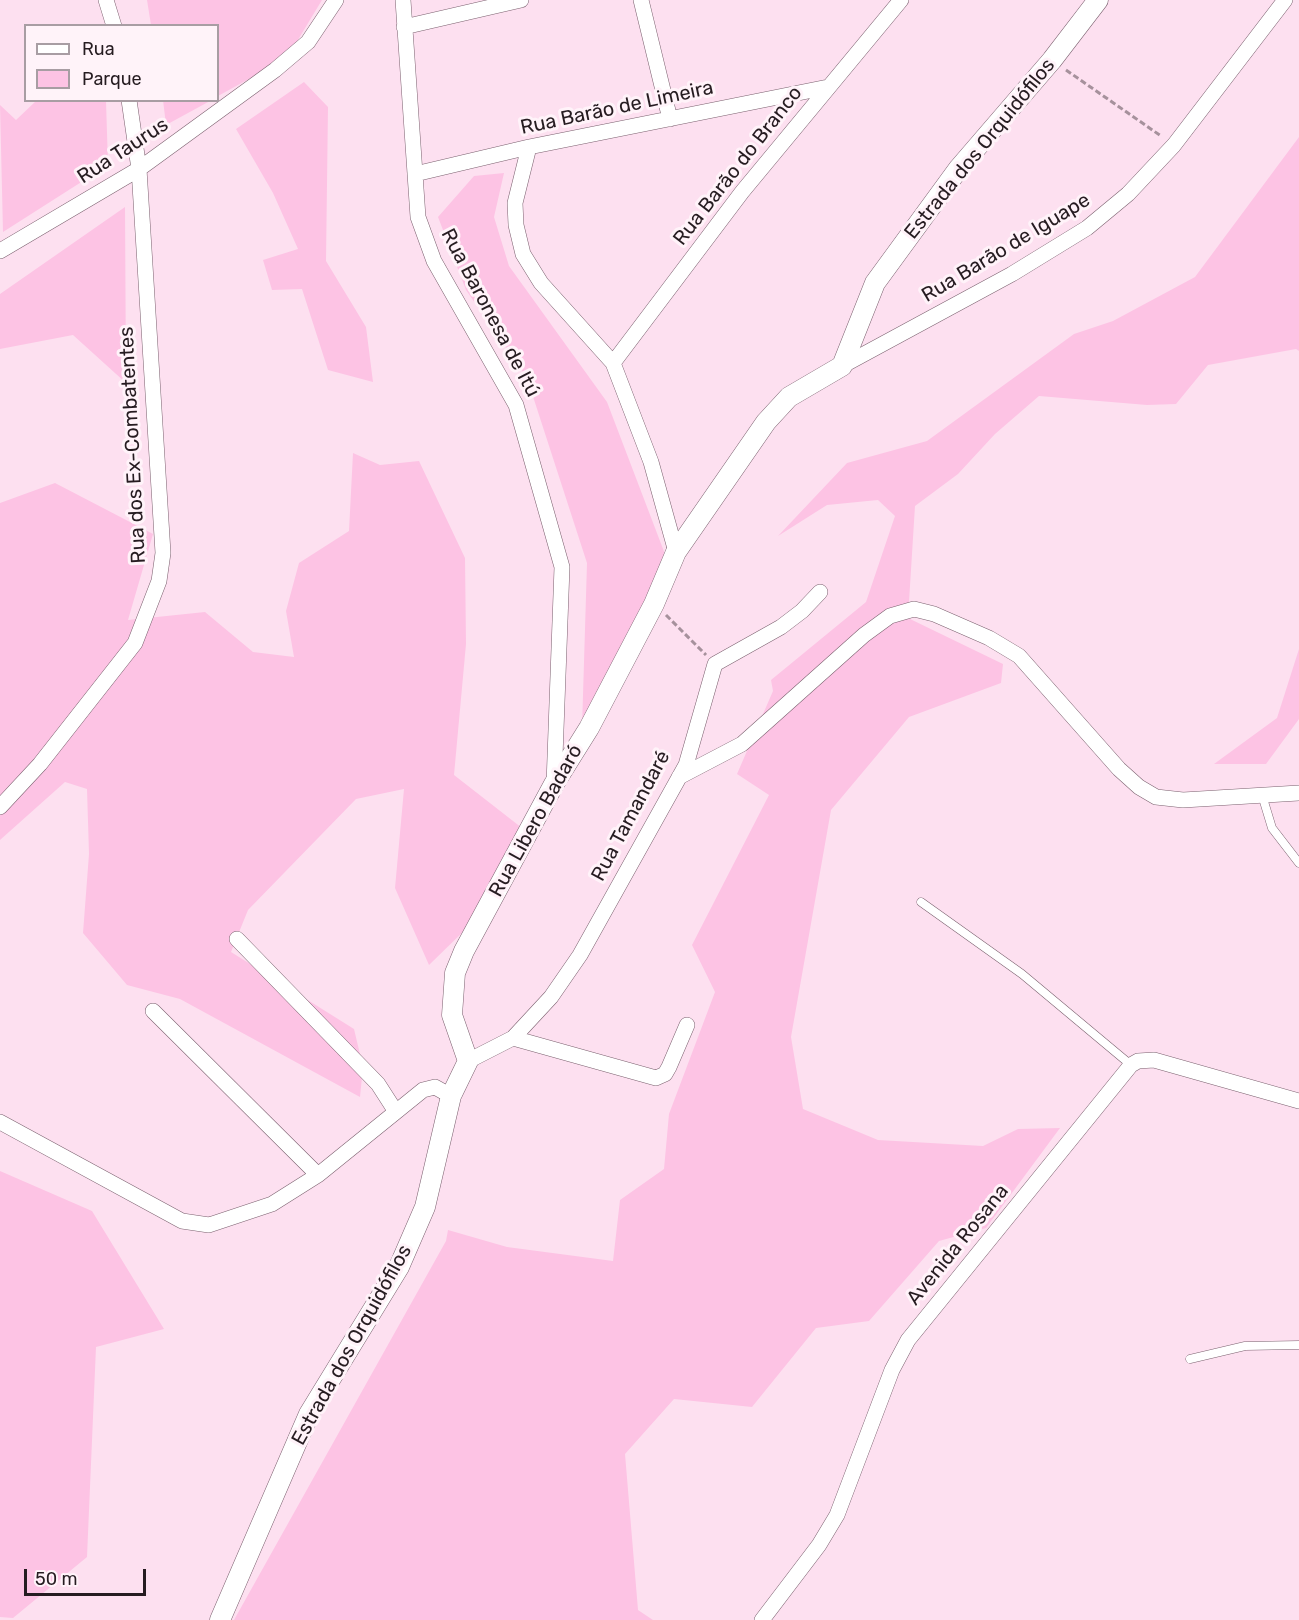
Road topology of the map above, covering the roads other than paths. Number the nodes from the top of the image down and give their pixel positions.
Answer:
1 (106, 0) edge
2 (336, 0) edge
3 (403, 0) edge
4 (521, 0) edge
5 (641, 0) edge
6 (901, 0) edge
7 (1098, 0) edge
8 (1285, 0) edge
9 (113, 24) edge
10 (404, 27) junction
11 (828, 87) junction
12 (129, 102) edge
13 (669, 119) junction
14 (529, 147) junction
15 (139, 169) junction
16 (414, 174) junction
17 (0, 252) edge
18 (613, 363) junction
19 (842, 366) junction
20 (676, 552) junction
21 (820, 592) dead end
22 (679, 777) junction
23 (554, 784) junction
24 (1299, 793) edge
25 (1262, 795) junction
26 (0, 807) edge
27 (1299, 863) edge
28 (921, 902) dead end
29 (237, 939) dead end
30 (153, 1011) dead end
31 (687, 1025) dead end
32 (513, 1038) junction
33 (468, 1061) junction
34 (1131, 1065) junction
35 (451, 1096) junction
36 (1299, 1101) edge
37 (396, 1112) junction
38 (0, 1122) edge
39 (318, 1174) junction
40 (1299, 1345) edge
41 (1190, 1359) dead end
42 (220, 1620) edge
43 (762, 1620) edge

1 - 9 street
2 - 15 street, Rua Taurus
3 - 10 street, Rua Baronesa de Itú
4 - 10 street
5 - 13 street
6 - 11 street, Rua Barão do Branco
7 - 19 street, Estrada dos Orquidófilos
8 - 19 street, Rua Barão de Iguape
10 - 16 street, Rua Baronesa de Itú
11 - 13 street, Rua Barão de Limeira
11 - 18 street, Rua Barão do Branco
12 - 15 street, Rua dos Ex-Combatentes
13 - 14 street, Rua Barão de Limeira
14 - 16 street, Rua Barão de Limeira
14 - 18 street
15 - 17 street, Rua Taurus
15 - 26 street, Rua dos Ex-Combatentes
16 - 23 street, Rua Baronesa de Itú
18 - 20 street
19 - 20 street
20 - 23 street, Rua Libero Badaró
21 - 22 street, Rua Tamandaré
22 - 25 street
22 - 32 street, Rua Tamandaré
23 - 33 street, Rua Libero Badaró
24 - 25 street
25 - 27 lane
28 - 34 lane
29 - 37 street
30 - 39 street
31 - 32 street
32 - 33 street, Rua Tamandaré
33 - 35 street
34 - 36 street
34 - 43 street, Avenida Rosana
35 - 37 street
35 - 42 street, Estrada dos Orquidófilos
37 - 39 street
38 - 39 street
40 - 41 lane

